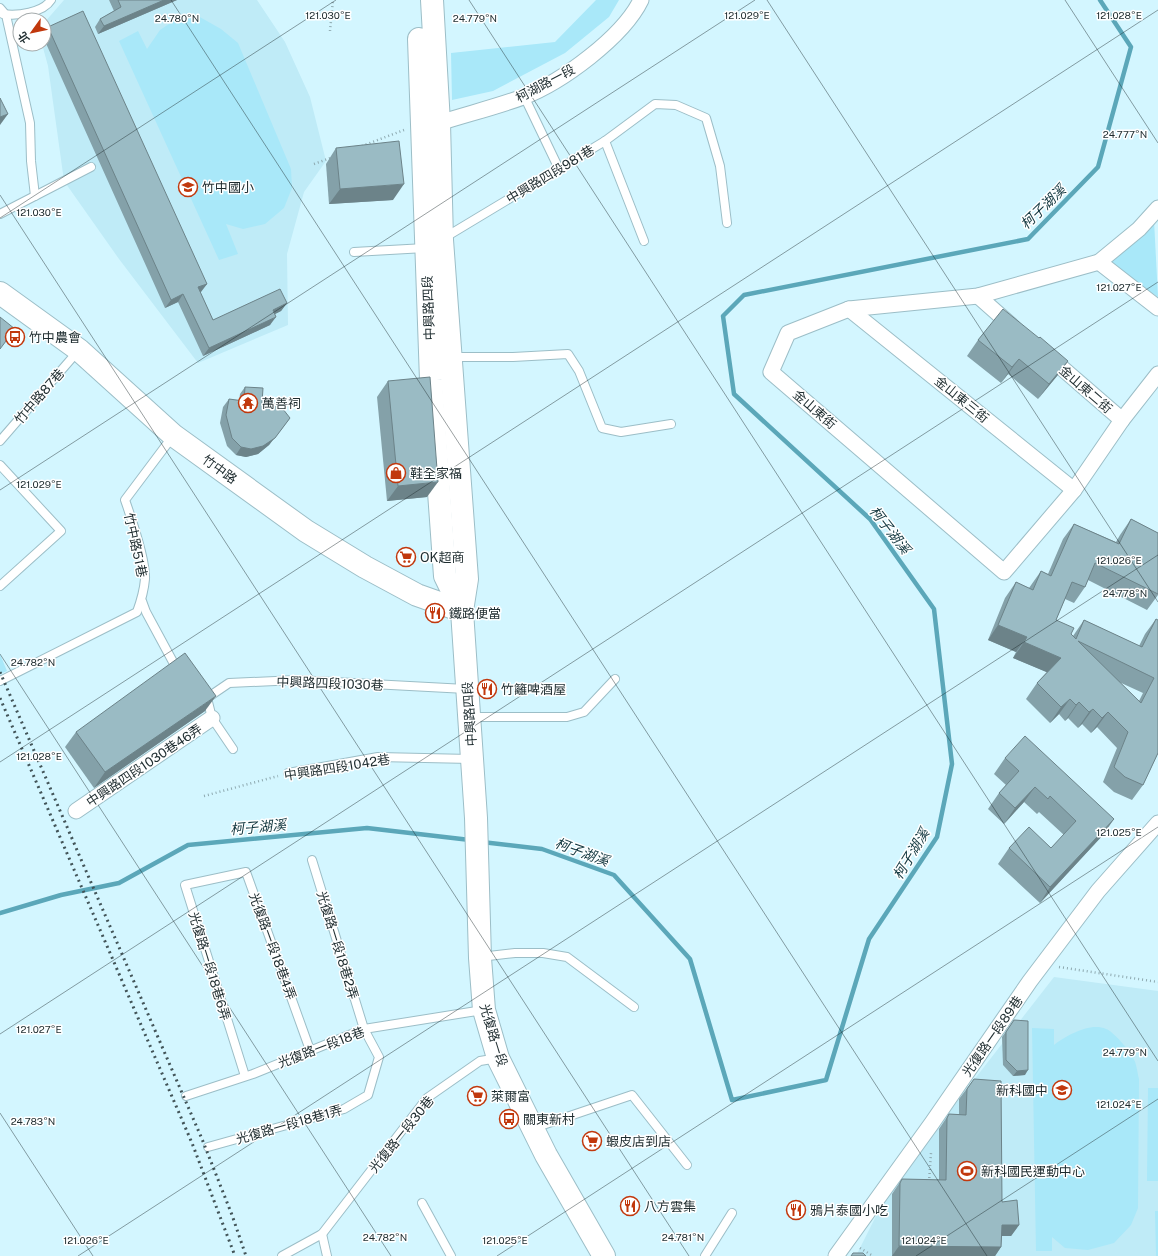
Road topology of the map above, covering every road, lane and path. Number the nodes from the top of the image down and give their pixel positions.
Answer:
1 (51, 0) edge
2 (333, 0) edge
3 (418, 0) edge
4 (432, 0) edge
5 (641, 0) edge
6 (0, 8) edge
7 (3, 14) edge
8 (330, 32) dead end
9 (524, 96) junction
10 (431, 123) junction
11 (605, 141) junction
12 (358, 147) edge
13 (336, 156) edge
14 (314, 164) dead end
15 (91, 168) dead end
16 (559, 169) junction
17 (36, 196) junction
18 (1158, 208) edge
19 (0, 214) edge
20 (726, 223) dead end
21 (644, 241) dead end
22 (434, 244) junction
23 (354, 252) dead end
24 (1099, 262) junction
25 (1, 296) edge
26 (978, 296) junction
27 (1158, 308) edge
28 (850, 309) junction
29 (1026, 337) edge
30 (1038, 348) edge
31 (79, 350) junction
32 (450, 357) junction
33 (1158, 374) edge
34 (441, 379) junction
35 (1122, 420) junction
36 (671, 424) dead end
37 (173, 435) junction
38 (0, 440) edge
39 (0, 465) edge
40 (1074, 490) junction
41 (0, 586) edge
42 (142, 600) junction
43 (462, 611) junction
44 (173, 662) edge
45 (615, 679) dead end
46 (0, 681) edge
47 (467, 689) junction
48 (469, 717) junction
49 (212, 718) junction
50 (233, 749) dead end
51 (472, 759) junction
52 (288, 773) joint
53 (204, 796) dead end
54 (76, 811) dead end
55 (1158, 823) edge
56 (312, 860) dead end
57 (477, 862) joint
58 (216, 877) joint
59 (480, 958) junction
60 (1043, 965) junction
61 (1158, 982) edge
62 (634, 1006) dead end
63 (484, 1010) junction
64 (364, 1029) junction
65 (310, 1050) junction
66 (498, 1058) junction
67 (245, 1076) junction
68 (186, 1096) dead end
69 (533, 1128) junction
70 (208, 1147) dead end
71 (931, 1153) dead end
72 (924, 1164) dead end
73 (687, 1165) dead end
74 (929, 1165) junction
75 (923, 1182) edge
76 (422, 1203) dead end
77 (732, 1213) dead end
78 (322, 1234) junction
79 (282, 1256) edge
80 (327, 1256) edge
81 (451, 1256) edge
82 (604, 1256) edge
83 (705, 1256) edge
84 (836, 1256) edge

1 - 7 lane
2 - 8 path
3 - 10 main road, 中興路四段
4 - 10 main road, 中興路四段
5 - 9 street, 柯湖路一段
6 - 7 lane
7 - 17 lane
9 - 10 street, 柯湖路一段
9 - 16 lane
10 - 12 path
10 - 22 main road, 中興路四段
11 - 16 lane, 中興路四段981巷
11 - 20 lane, 中興路四段981巷
11 - 21 lane
13 - 14 path
15 - 17 lane
16 - 22 lane, 中興路四段981巷
17 - 19 lane
18 - 24 street, 金山東街
22 - 23 lane
22 - 32 main road, 中興路四段
22 - 34 main road, 中興路四段
24 - 26 street, 金山東街
24 - 27 street
25 - 31 main road, 竹中路
26 - 28 street, 金山東街
26 - 29 street
28 - 40 street, 金山東三街
28 - 40 street, 金山東街
30 - 35 street, 金山東二街
31 - 37 main road, 竹中路
31 - 38 lane, 竹中路87巷
32 - 34 main road, 中興路四段
32 - 36 lane
33 - 35 street, 金山東街
34 - 43 main road, 中興路四段
35 - 40 street, 金山東街
37 - 42 lane, 竹中路51巷
37 - 43 main road, 竹中路
39 - 41 lane
42 - 44 lane
42 - 46 lane, 竹中路51巷
43 - 47 main road, 中興路四段
45 - 48 lane
47 - 48 main road, 中興路四段
47 - 49 lane, 中興路四段1030巷
48 - 51 main road, 中興路四段
49 - 50 lane, 中興路四段1030巷
49 - 54 street, 中興路四段1030巷46弄
51 - 52 lane, 中興路四段1042巷
51 - 57 main road, 中興路四段
52 - 53 path, 中興路四段1042巷
55 - 60 street, 光復路一段89巷
56 - 64 lane, 光復路一段18巷2弄
57 - 59 main road, 光復路一段
58 - 65 lane, 光復路一段18巷4弄
58 - 67 lane, 光復路一段18巷6弄
59 - 62 lane
59 - 63 main road, 光復路一段
60 - 61 path
60 - 84 street, 光復路一段89巷
63 - 64 lane, 光復路一段18巷
63 - 66 main road, 光復路一段
64 - 65 lane, 光復路一段18巷
64 - 70 lane, 光復路一段18巷1弄
65 - 67 lane, 光復路一段18巷
66 - 69 main road, 光復路一段
66 - 78 lane, 光復路一段30巷
67 - 68 lane, 光復路一段18巷
69 - 73 lane
69 - 82 main road, 光復路一段
71 - 74 path
72 - 74 path
74 - 75 path
76 - 81 lane
77 - 83 lane
78 - 79 lane, 光復路一段30巷
78 - 80 lane

